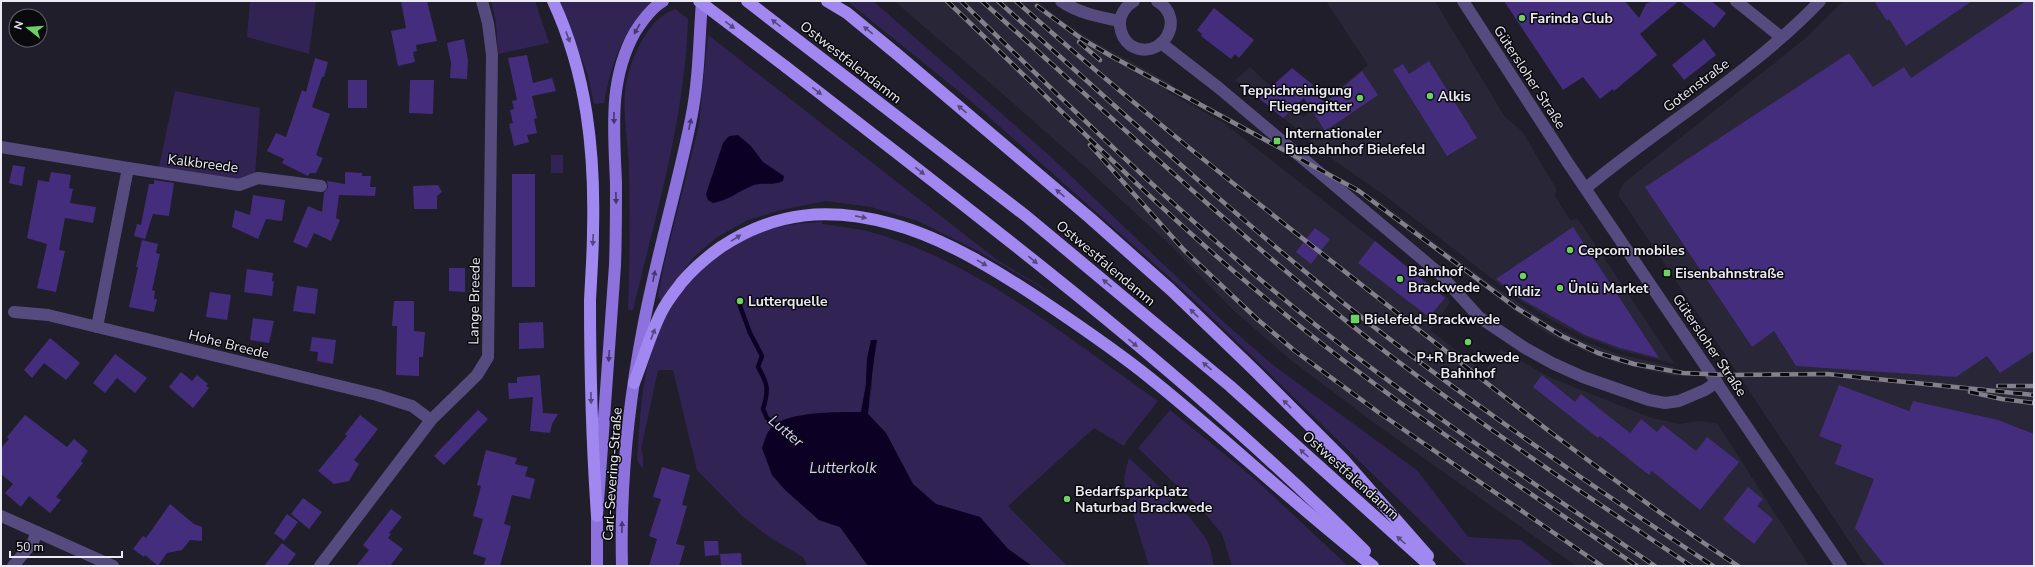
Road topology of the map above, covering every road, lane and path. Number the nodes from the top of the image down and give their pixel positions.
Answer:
1 (482, 1) edge
2 (553, 1) edge
3 (663, 1) edge
4 (701, 1) edge
5 (747, 1) edge
6 (827, 1) edge
7 (1061, 1) edge
8 (1134, 1) edge
9 (1157, 1) edge
10 (1463, 1) edge
11 (1736, 1) edge
12 (1820, 1) edge
13 (1120, 20) junction
14 (1781, 37) junction
15 (1161, 43) junction
16 (1, 147) edge
17 (128, 168) junction
18 (321, 186) dead end
19 (1586, 188) junction
20 (14, 312) dead end
21 (97, 327) junction
22 (1717, 382) junction
23 (634, 383) junction
24 (431, 420) junction
25 (1, 516) edge
26 (597, 516) junction
27 (37, 532) junction
28 (13, 566) edge
29 (113, 566) edge
30 (320, 566) edge
31 (597, 566) edge
32 (622, 566) edge
33 (1373, 566) edge
34 (1380, 566) edge
35 (1430, 566) edge
36 (1437, 566) edge
37 (1841, 566) edge

1 - 24 street, Lange Breede
2 -> 26 highway
3 -> 26 main road
23 -> 4 main road, Carl-Severing-Straße
4 -> 34 highway, bridge
35 -> 5 highway, Ostwestfalendamm
36 -> 6 highway
7 - 13 street
8 - 13 street
9 - 15 street
10 - 19 street, Gütersloher Straße
11 - 14 street
12 - 14 street, Gotenstraße
13 - 15 street
14 - 19 street, Gotenstraße
15 - 22 street
16 - 17 street, Kalkbreede
17 - 18 street, Kalkbreede
17 - 21 street
19 - 22 street, Gütersloher Straße
20 - 21 street, Hohe Breede
21 - 24 street, Hohe Breede
22 - 37 street, Gütersloher Straße
32 -> 23 main road, Carl-Severing-Straße
23 -> 33 highway
24 - 30 street, Lange Breede
25 - 27 street
26 - 31 main road
27 - 28 street
27 - 29 street

